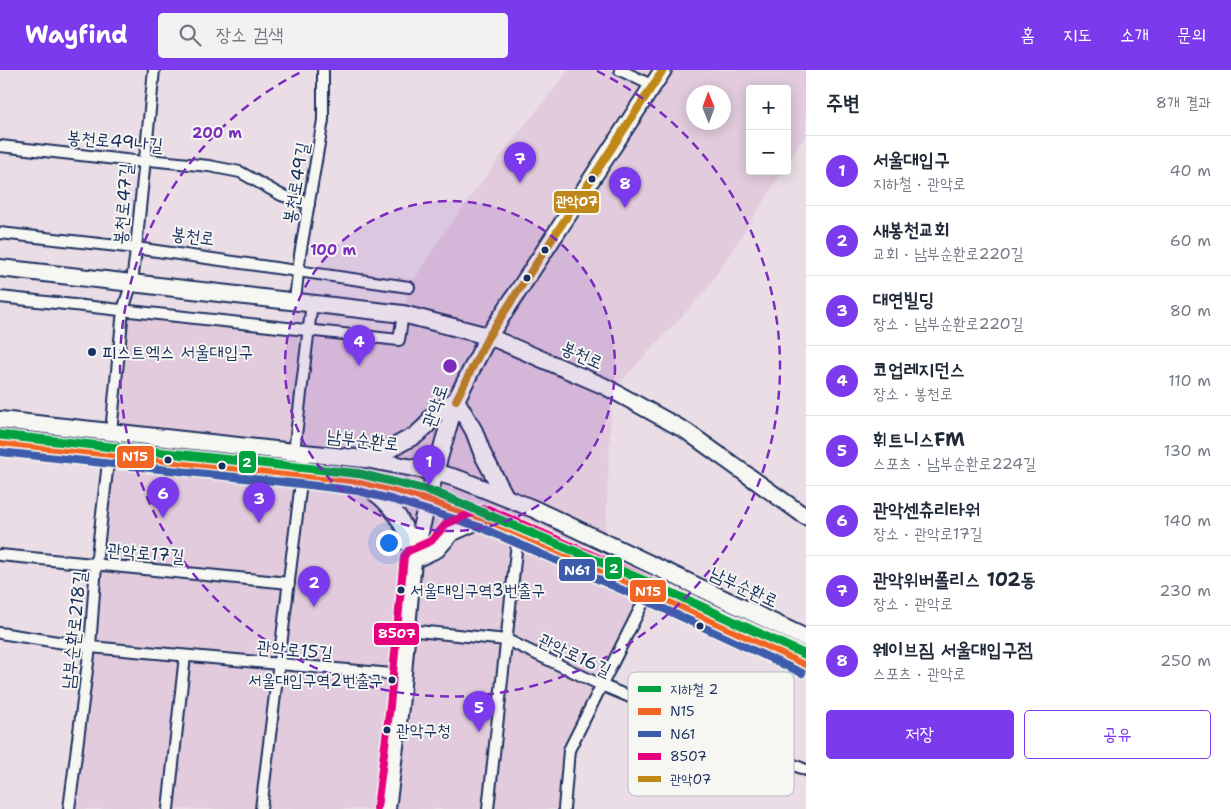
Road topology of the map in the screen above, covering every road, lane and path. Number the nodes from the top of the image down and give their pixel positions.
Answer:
1 (154, 70) edge
2 (323, 70) edge
3 (620, 70) edge
4 (663, 70) edge
5 (653, 86) junction
6 (0, 146) edge
7 (144, 162) junction
8 (309, 204) junction
9 (0, 232) edge
10 (136, 248) junction
11 (0, 268) edge
12 (299, 271) junction
13 (132, 282) junction
14 (409, 287) dead end
15 (0, 297) edge
16 (295, 300) junction
17 (312, 302) junction
18 (123, 310) junction
19 (403, 314) junction
20 (309, 330) junction
21 (488, 336) junction
22 (456, 400) junction
23 (0, 420) edge
24 (111, 432) junction
25 (0, 442) edge
26 (294, 452) junction
27 (109, 454) junction
28 (365, 458) junction
29 (435, 472) junction
30 (302, 474) junction
31 (360, 482) junction
32 (505, 496) junction
33 (428, 499) junction
34 (806, 517) edge
35 (484, 518) junction
36 (518, 533) junction
37 (0, 555) edge
38 (413, 560) junction
39 (96, 565) junction
40 (289, 583) junction
41 (649, 591) junction
42 (407, 630) junction
43 (0, 633) edge
44 (806, 638) edge
45 (507, 640) junction
46 (90, 647) junction
47 (185, 656) junction
48 (806, 664) edge
49 (280, 665) junction
50 (403, 675) junction
51 (602, 686) junction
52 (628, 697) edge
53 (794, 765) edge
54 (806, 770) edge
55 (69, 809) edge
56 (168, 809) edge
57 (262, 809) edge
58 (387, 809) edge
59 (488, 809) edge
60 (564, 809) edge

1 - 7 street, 봉천로47길
2 - 8 street, 봉천로49길
3 - 5 street
4 - 5 main road, 관악로
5 - 21 main road, 관악로
6 - 7 street, 봉천로49나길
7 - 8 street, 봉천로49나길
7 - 10 street, 봉천로47길
8 - 12 street, 봉천로49길
9 - 10 street, 봉천로
10 - 12 street, 봉천로
10 - 13 street, 봉천로47길
11 - 13 main road, 봉천로
12 - 14 street, 봉천로
12 - 16 street, 봉천로49길
13 - 16 main road, 봉천로
13 - 18 street
15 - 18 street
16 - 17 main road, 봉천로
17 - 19 main road, 봉천로
17 - 20 street
18 - 20 street
18 - 24 street
19 - 20 street
19 - 21 main road, 봉천로
20 - 26 street
21 - 22 main road, 관악로
21 - 34 main road, 봉천로
22 - 28 main road
22 - 29 main road, 관악로
22 - 32 main road
23 - 24 main road, 남부순환로
24 - 26 main road, 남부순환로
25 - 27 main road
26 - 28 main road, 남부순환로
27 - 30 main road
27 - 39 street, 남부순환로218길
28 - 29 main road, 남부순환로
29 - 32 main road, 남부순환로
29 - 33 main road, 관악로
30 - 31 main road
30 - 40 street
31 - 33 main road
31 - 38 main road
32 - 44 main road, 남부순환로
33 - 35 main road
33 - 38 main road, 관악로
35 - 36 main road
35 - 38 main road
36 - 41 main road
36 - 45 street
37 - 39 street, 관악로17길
38 - 42 main road, 관악로
39 - 40 street, 관악로17길
39 - 46 street, 남부순환로218길
40 - 49 street
41 - 48 main road
41 - 51 street
42 - 45 street, 관악로16길
42 - 50 main road, 관악로
43 - 46 street, 관악로15길
45 - 51 street, 관악로16길
45 - 59 street
46 - 47 street, 관악로15길
46 - 55 street, 남부순환로218길
47 - 49 street, 관악로15길
47 - 56 street
49 - 50 street, 관악로15길
49 - 57 street
50 - 58 main road, 관악로
51 - 52 street, 관악로16길
51 - 60 street
53 - 54 street, 관악로16길

